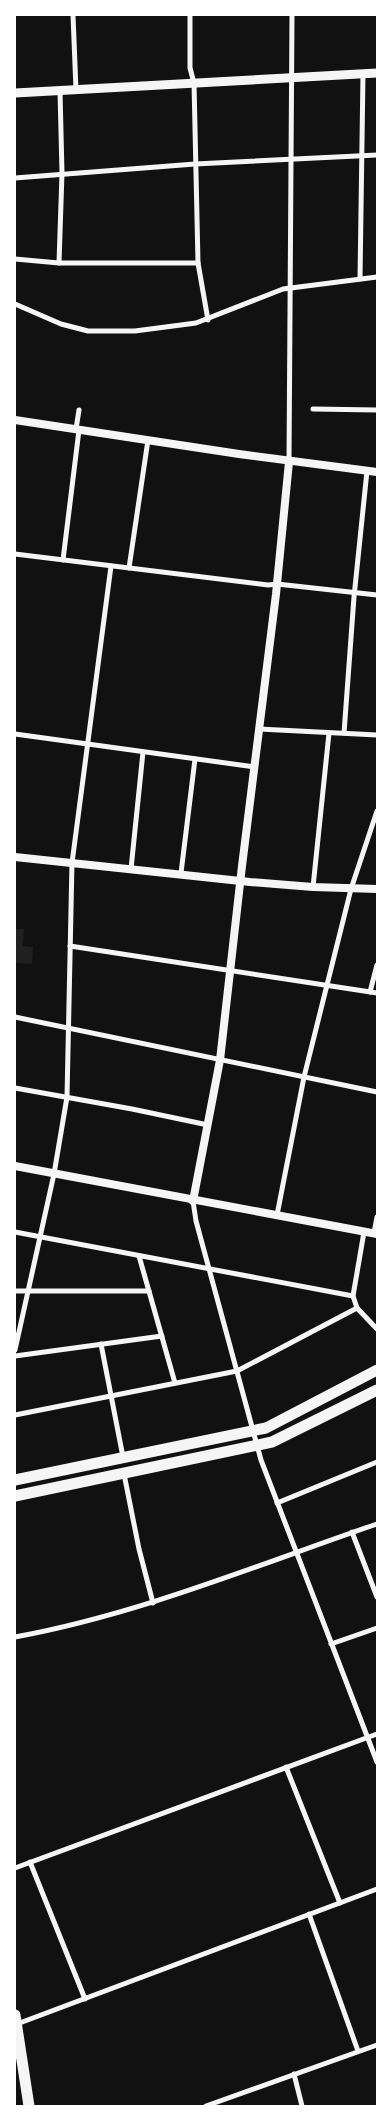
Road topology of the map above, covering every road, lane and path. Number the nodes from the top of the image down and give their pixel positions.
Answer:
1 (73, 15) edge
2 (190, 15) edge
3 (292, 15) edge
4 (377, 73) edge
5 (363, 74) junction
6 (292, 77) junction
7 (194, 83) junction
8 (76, 90) junction
9 (60, 91) junction
10 (15, 93) edge
11 (377, 155) edge
12 (363, 156) junction
13 (291, 160) junction
14 (195, 164) junction
15 (62, 173) junction
16 (15, 178) edge
17 (15, 259) edge
18 (59, 262) junction
19 (198, 263) junction
20 (377, 277) edge
21 (360, 280) junction
22 (290, 288) junction
23 (15, 304) edge
24 (208, 320) junction
25 (313, 409) dead end
26 (79, 410) dead end
27 (377, 410) edge
28 (15, 420) edge
29 (77, 430) junction
30 (148, 440) junction
31 (289, 462) junction
32 (368, 471) junction
33 (377, 472) edge
34 (15, 554) edge
35 (63, 560) junction
36 (111, 566) junction
37 (129, 568) junction
38 (278, 584) junction
39 (355, 592) junction
40 (377, 595) edge
41 (259, 729) junction
42 (328, 733) junction
43 (344, 733) junction
44 (15, 734) edge
45 (377, 735) edge
46 (87, 745) junction
47 (143, 752) junction
48 (194, 759) junction
49 (254, 767) junction
50 (377, 811) edge
51 (15, 857) edge
52 (72, 863) junction
53 (131, 869) junction
54 (181, 874) junction
55 (240, 880) junction
56 (313, 887) junction
57 (351, 889) junction
58 (377, 889) edge
59 (70, 946) junction
60 (377, 965) edge
61 (231, 970) junction
62 (328, 985) junction
63 (370, 992) junction
64 (377, 993) edge
65 (15, 1017) edge
66 (68, 1028) junction
67 (220, 1060) junction
68 (304, 1077) junction
69 (15, 1088) edge
70 (377, 1092) edge
71 (67, 1097) junction
72 (208, 1126) junction
73 (15, 1166) edge
74 (54, 1174) junction
75 (193, 1201) junction
76 (277, 1215) junction
77 (377, 1217) edge
78 (15, 1232) edge
79 (364, 1232) junction
80 (375, 1234) edge
81 (40, 1237) junction
82 (139, 1256) junction
83 (208, 1268) junction
84 (15, 1291) edge
85 (27, 1291) junction
86 (149, 1291) junction
87 (353, 1296) junction
88 (357, 1308) junction
89 (377, 1329) edge
90 (162, 1336) junction
91 (101, 1344) junction
92 (15, 1350) edge
93 (15, 1356) edge
94 (377, 1370) edge
95 (237, 1371) junction
96 (175, 1383) junction
97 (377, 1390) edge
98 (111, 1395) junction
99 (15, 1415) edge
100 (252, 1432) junction
101 (256, 1446) junction
102 (123, 1458) junction
103 (377, 1462) edge
104 (124, 1473) junction
105 (15, 1480) edge
106 (15, 1496) edge
107 (277, 1503) junction
108 (377, 1524) edge
109 (352, 1532) junction
110 (296, 1552) junction
111 (377, 1597) edge
112 (153, 1603) junction
113 (377, 1628) edge
114 (15, 1637) edge
115 (331, 1644) junction
116 (377, 1734) edge
117 (367, 1738) junction
118 (377, 1762) edge
119 (286, 1768) junction
120 (30, 1862) junction
121 (15, 1868) edge
122 (377, 1889) edge
123 (340, 1903) junction
124 (309, 1914) junction
125 (85, 1999) junction
126 (15, 2021) edge
127 (377, 2045) edge
128 (358, 2051) junction
129 (294, 2074) junction
130 (29, 2106) edge
131 (206, 2106) edge
132 (302, 2106) edge

1 - 8 street
2 - 7 street
3 - 6 street
4 - 5 main road
5 - 6 main road
5 - 12 street
6 - 7 main road
6 - 13 street
7 - 8 main road
7 - 14 street
8 - 9 main road
9 - 10 main road
9 - 15 street
11 - 12 street
12 - 13 street
12 - 21 street
13 - 14 street
13 - 22 street
14 - 15 street
14 - 19 street
15 - 16 street
15 - 18 street
17 - 18 street
18 - 19 street
19 - 24 street
20 - 21 street
21 - 22 street
22 - 24 street
22 - 31 street
23 - 24 street
25 - 27 street
26 - 29 street
28 - 29 street
29 - 30 street
29 - 35 street
30 - 31 street
30 - 37 street
31 - 32 street
31 - 38 street
32 - 33 street
32 - 39 street
34 - 35 street
35 - 36 street
36 - 37 street
36 - 46 street
37 - 38 street
38 - 39 street
38 - 41 street
39 - 40 street
39 - 43 street
41 - 42 street
41 - 49 street
42 - 43 street
42 - 56 street
43 - 45 street
44 - 46 street
46 - 47 street
46 - 52 street
47 - 48 street
47 - 53 street
48 - 49 street
48 - 54 street
49 - 55 street
50 - 57 street
51 - 52 street
52 - 53 street
52 - 59 street
53 - 54 street
54 - 55 street
55 - 56 street
55 - 61 street
56 - 57 street
57 - 58 street
57 - 62 street
59 - 61 street
59 - 66 street
60 - 63 street
61 - 62 street
61 - 67 street
62 - 63 street
62 - 68 street
63 - 64 street
65 - 66 street
66 - 67 street
66 - 71 street
67 - 68 street
67 - 72 street
68 - 70 street
68 - 76 street
69 - 71 street
71 - 72 street
71 - 74 street
72 - 75 street
73 - 74 street
74 - 75 street
74 - 81 street
75 - 76 street
75 - 83 street
76 - 79 street
77 - 80 street
78 - 81 street
79 - 80 street
79 - 87 street
81 - 82 street
81 - 85 street
82 - 83 street
82 - 86 street
83 - 87 street
83 - 95 street
84 - 85 street
85 - 86 street
85 - 92 street
86 - 90 street
87 - 88 street
88 - 89 street
88 - 95 street
90 - 91 street
90 - 96 street
91 - 93 street
91 - 98 street
94 - 100 highway
95 - 96 street
95 - 100 street
96 - 98 street
97 - 101 highway
98 - 99 street
98 - 102 street
100 - 101 street
100 - 102 highway
101 - 104 highway
101 - 107 street
102 - 105 highway
103 - 107 street
104 - 106 highway
104 - 112 street
107 - 110 street
108 - 109 street
109 - 110 street
109 - 111 street
110 - 112 street
110 - 115 street
112 - 114 street
113 - 115 street
115 - 117 street
116 - 117 street
117 - 118 street
117 - 119 street
119 - 120 street
119 - 123 street
120 - 121 street
120 - 125 street
122 - 123 street
123 - 124 street
124 - 125 street
124 - 128 street
125 - 126 street
126 - 130 highway
127 - 128 street
128 - 129 street
129 - 131 street
129 - 132 street

